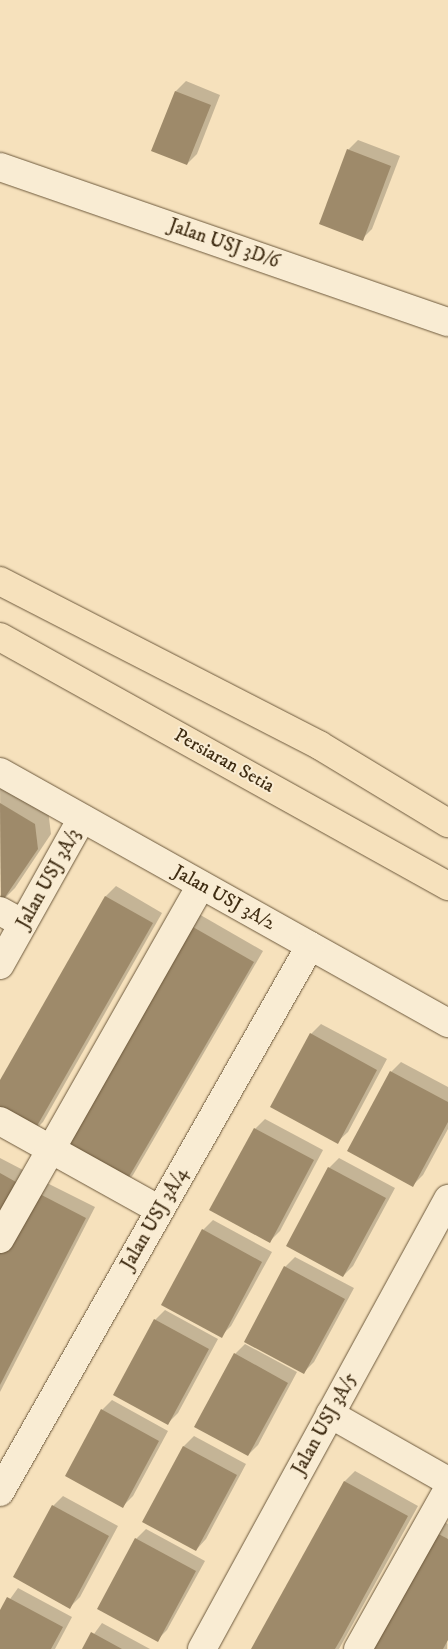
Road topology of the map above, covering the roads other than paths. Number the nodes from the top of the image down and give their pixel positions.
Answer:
1 (0, 167) edge
2 (448, 322) edge
3 (0, 581) edge
4 (0, 637) edge
5 (0, 772) edge
6 (82, 818) junction
7 (448, 823) edge
8 (201, 885) junction
9 (448, 886) edge
10 (0, 911) edge
11 (23, 924) junction
12 (310, 946) junction
13 (0, 965) edge
14 (448, 1023) edge
15 (0, 1122) edge
16 (51, 1150) junction
17 (448, 1198) edge
18 (160, 1210) junction
19 (0, 1239) edge
20 (330, 1414) junction
21 (448, 1481) edge
22 (2, 1485) edge
23 (448, 1489) edge
24 (202, 1649) edge
25 (358, 1649) edge

1 - 2 street, Jalan USJ 3D/6
3 - 7 main road
4 - 9 main road, Persiaran Setia
5 - 6 street, Jalan USJ 3A/2
6 - 8 street, Jalan USJ 3A/2
6 - 11 street, Jalan USJ 3A/3
8 - 12 street, Jalan USJ 3A/2
8 - 16 street
10 - 11 street
11 - 13 street, Jalan USJ 3A/3
12 - 14 street, Jalan USJ 3A/2
12 - 18 street, Jalan USJ 3A/4
15 - 16 street
16 - 18 street
16 - 19 street
17 - 20 street, Jalan USJ 3A/5
18 - 22 street, Jalan USJ 3A/4
20 - 21 street
20 - 24 street, Jalan USJ 3A/5
23 - 25 street

